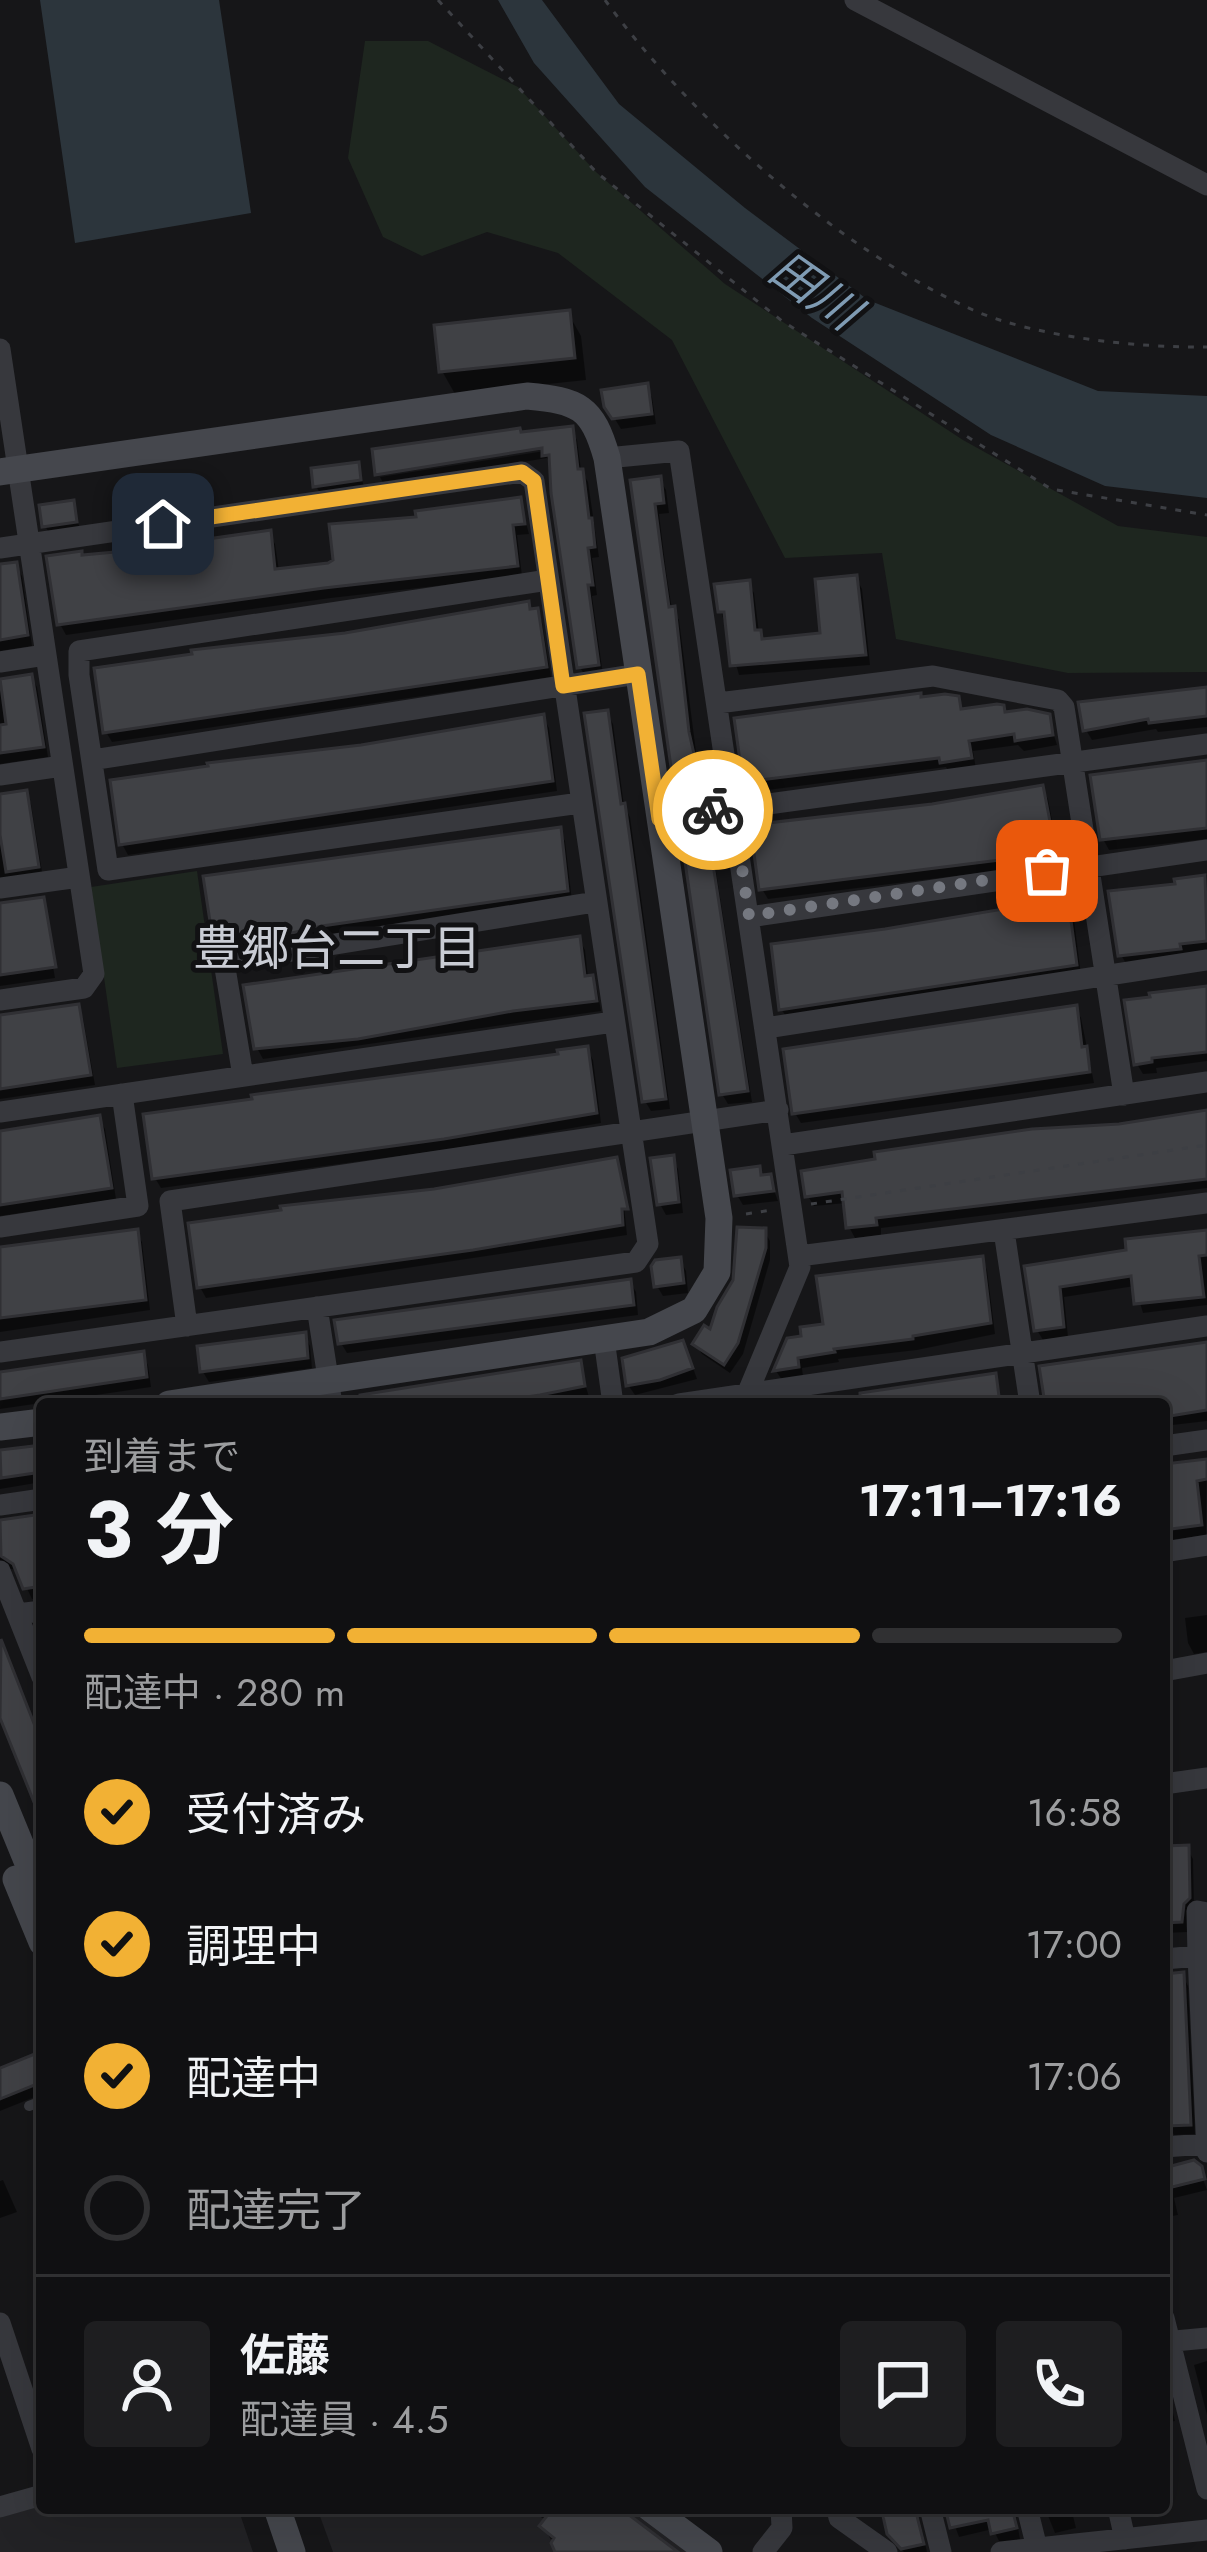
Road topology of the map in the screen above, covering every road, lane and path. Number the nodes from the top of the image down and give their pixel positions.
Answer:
1 (438, 0) edge
2 (605, 0) edge
3 (855, 0) edge
4 (891, 8) edge
5 (1207, 185) edge
6 (1207, 347) edge
7 (0, 350) edge
8 (607, 458) junction
9 (9, 471) edge
10 (1207, 514) edge
11 (28, 544) junction
12 (0, 548) edge
13 (548, 580) junction
14 (45, 655) junction
15 (0, 662) edge
16 (638, 674) junction
17 (563, 686) junction
18 (718, 703) junction
19 (1207, 744) edge
20 (92, 760) junction
21 (1074, 765) junction
22 (62, 766) junction
23 (0, 775) edge
24 (580, 803) junction
25 (733, 806) junction
26 (659, 819) junction
27 (1207, 850) edge
28 (1089, 865) junction
29 (79, 877) junction
30 (0, 888) edge
31 (595, 902) junction
32 (749, 916) junction
33 (1207, 960) edge
34 (1106, 976) junction
35 (0, 1000) edge
36 (613, 1022) junction
37 (766, 1028) junction
38 (243, 1076) junction
39 (1207, 1082) edge
40 (122, 1094) junction
41 (1124, 1096) junction
42 (778, 1110) junction
43 (0, 1112) edge
44 (702, 1120) junction
45 (630, 1131) junction
46 (783, 1145) junction
47 (1207, 1145) edge
48 (1207, 1203) edge
49 (792, 1207) junction
50 (719, 1218) junction
51 (0, 1227) edge
52 (1004, 1231) junction
53 (799, 1256) junction
54 (317, 1307) junction
55 (187, 1326) junction
56 (1207, 1326) edge
57 (604, 1339) junction
58 (0, 1352) edge
59 (1023, 1354) junction
60 (330, 1393) edge
61 (257, 1398) edge
62 (612, 1398) edge
63 (744, 1398) edge
64 (750, 1398) edge
65 (1029, 1398) edge
66 (36, 1422) edge
67 (0, 1427) edge
68 (1207, 1440) edge
69 (1170, 1445) edge
70 (36, 1500) edge
71 (0, 1505) edge
72 (1207, 1546) edge
73 (1170, 1551) edge
74 (0, 1571) edge
75 (36, 1612) edge
76 (17, 1614) junction
77 (36, 1662) edge
78 (1207, 1663) edge
79 (1170, 1670) edge
80 (1207, 1778) edge
81 (1170, 1783) edge
82 (0, 1795) edge
83 (0, 1840) edge
84 (36, 1882) edge
85 (1207, 1912) edge
86 (36, 1927) edge
87 (1198, 1956) junction
88 (1170, 1958) edge
89 (36, 2103) edge
90 (29, 2106) dead end
91 (1170, 2147) edge
92 (1206, 2148) edge
93 (0, 2323) edge
94 (1207, 2338) edge
95 (1170, 2342) edge
96 (1170, 2353) edge
97 (36, 2431) edge
98 (1207, 2489) edge
99 (36, 2497) edge
100 (0, 2507) edge
101 (279, 2514) edge
102 (662, 2514) edge
103 (781, 2514) edge
104 (838, 2514) edge
105 (932, 2514) edge
106 (1028, 2514) edge
107 (1119, 2514) edge
108 (1207, 2530) edge
109 (1125, 2539) junction
110 (1036, 2548) junction
111 (292, 2552) edge
112 (709, 2552) edge
113 (763, 2552) edge
114 (887, 2552) edge
115 (941, 2552) edge
116 (1000, 2552) edge

1 - 10 path
2 - 6 path
3 - 4 street
4 - 5 street
7 - 9 street
8 - 9 street
8 - 16 street
8 - 18 street
9 - 11 street
11 - 12 street
11 - 13 street
11 - 14 street
13 - 17 street
13 - 20 street
14 - 15 street
14 - 22 street
16 - 17 street
16 - 26 street
17 - 20 street
17 - 24 street
18 - 21 street
18 - 25 street
19 - 21 street
20 - 24 street
21 - 25 street
21 - 28 street
22 - 23 street
22 - 29 street
24 - 31 street
25 - 26 street
25 - 32 street
26 - 44 street
27 - 28 street
28 - 32 street
28 - 34 street
29 - 30 street
29 - 35 street
31 - 36 street
31 - 38 street
32 - 37 street
33 - 34 street
34 - 37 street
34 - 41 street
36 - 38 street
36 - 45 street
37 - 42 street
38 - 40 street
39 - 41 street
40 - 43 street
40 - 51 street
41 - 46 street
42 - 44 street
42 - 46 street
44 - 45 street
44 - 50 street
45 - 54 street
45 - 55 street
46 - 49 street
47 - 49 path
48 - 52 street
49 - 50 path
49 - 53 street
50 - 57 street
52 - 53 street
52 - 59 street
53 - 63 street
54 - 55 street
54 - 60 street
55 - 58 street
56 - 59 street
57 - 60 street
57 - 62 street
59 - 64 street
59 - 65 street
60 - 61 street
66 - 67 street
68 - 69 street
70 - 71 street
72 - 73 street
74 - 76 street
75 - 76 street
76 - 77 street
78 - 79 street
80 - 81 street
82 - 84 street
83 - 86 street
85 - 87 street
87 - 88 street
87 - 92 street
89 - 90 lane
91 - 92 street
93 - 97 street
94 - 95 street
96 - 98 street
99 - 100 street
101 - 111 street
102 - 112 street
103 - 113 street
104 - 114 street
105 - 115 street
106 - 110 street
107 - 109 street
108 - 109 street
109 - 110 street
110 - 116 street

